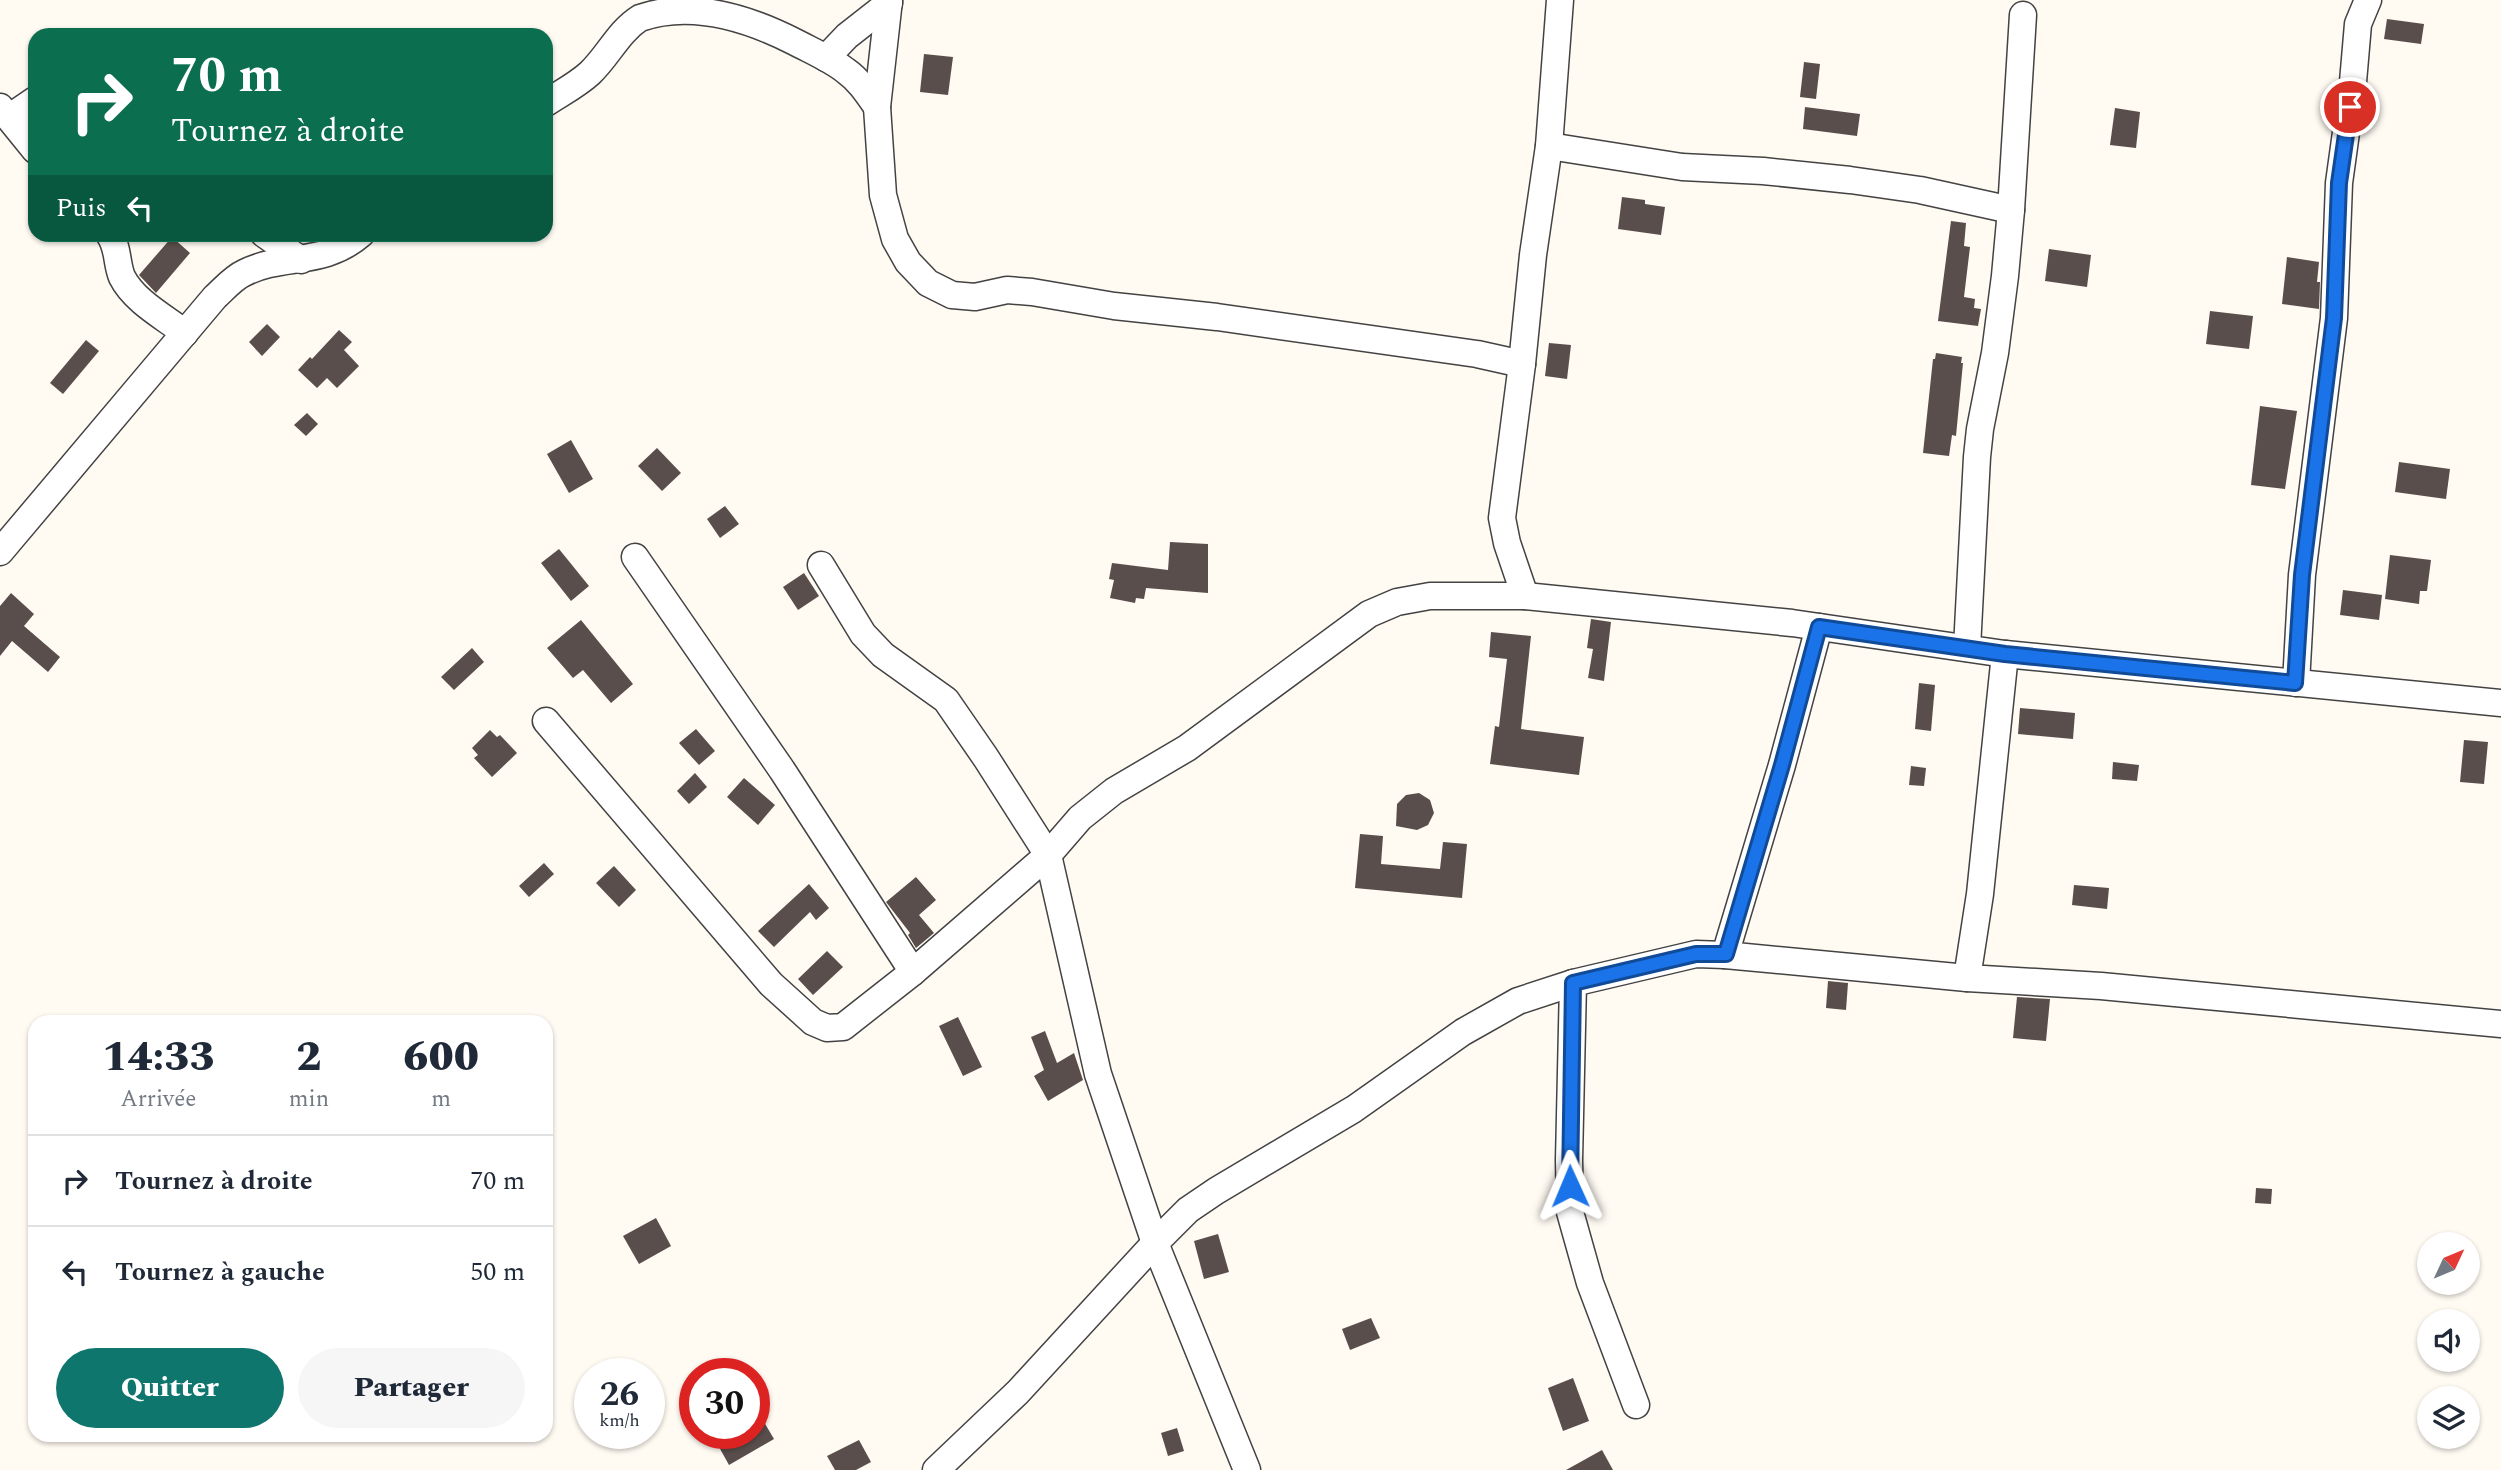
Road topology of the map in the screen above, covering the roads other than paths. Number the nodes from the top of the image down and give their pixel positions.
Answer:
1 (1560, 0) edge
2 (2368, 0) edge
3 (889, 2) edge
4 (2023, 15) dead end
5 (826, 58) junction
6 (553, 99) edge
7 (28, 103) edge
8 (877, 107) junction
9 (5, 112) edge
10 (28, 140) edge
11 (1549, 146) junction
12 (2011, 210) junction
13 (113, 242) edge
14 (275, 242) edge
15 (350, 242) edge
16 (301, 260) junction
17 (185, 333) junction
18 (1522, 364) junction
19 (0, 552) edge
20 (635, 556) dead end
21 (821, 565) dead end
22 (1525, 596) junction
23 (1819, 627) junction
24 (1967, 648) junction
25 (2005, 654) junction
26 (2295, 683) junction
27 (2501, 703) edge
28 (546, 721) dead end
29 (1048, 855) junction
30 (1726, 954) junction
31 (913, 972) junction
32 (1967, 978) junction
33 (1573, 983) junction
34 (2501, 1024) edge
35 (1155, 1243) junction
36 (1636, 1405) dead end
37 (936, 1470) edge
38 (1247, 1470) edge

1 - 11 street
2 - 26 street
3 - 5 street
3 - 8 street
4 - 12 street
5 - 6 street
5 - 8 street
7 - 9 street
8 - 18 street
9 - 10 street
11 - 12 street
11 - 18 street
12 - 24 street
13 - 17 street
14 - 16 street
15 - 16 street
16 - 17 street
17 - 19 street
18 - 22 street
20 - 31 street
21 - 29 street
22 - 23 street
22 - 29 street
23 - 24 street
23 - 30 street
24 - 25 street
25 - 26 street
25 - 32 street
26 - 27 street
28 - 31 street
29 - 31 street
29 - 35 street
30 - 32 street
30 - 33 street
32 - 34 street
33 - 35 street
33 - 36 street
35 - 37 street
35 - 38 street

